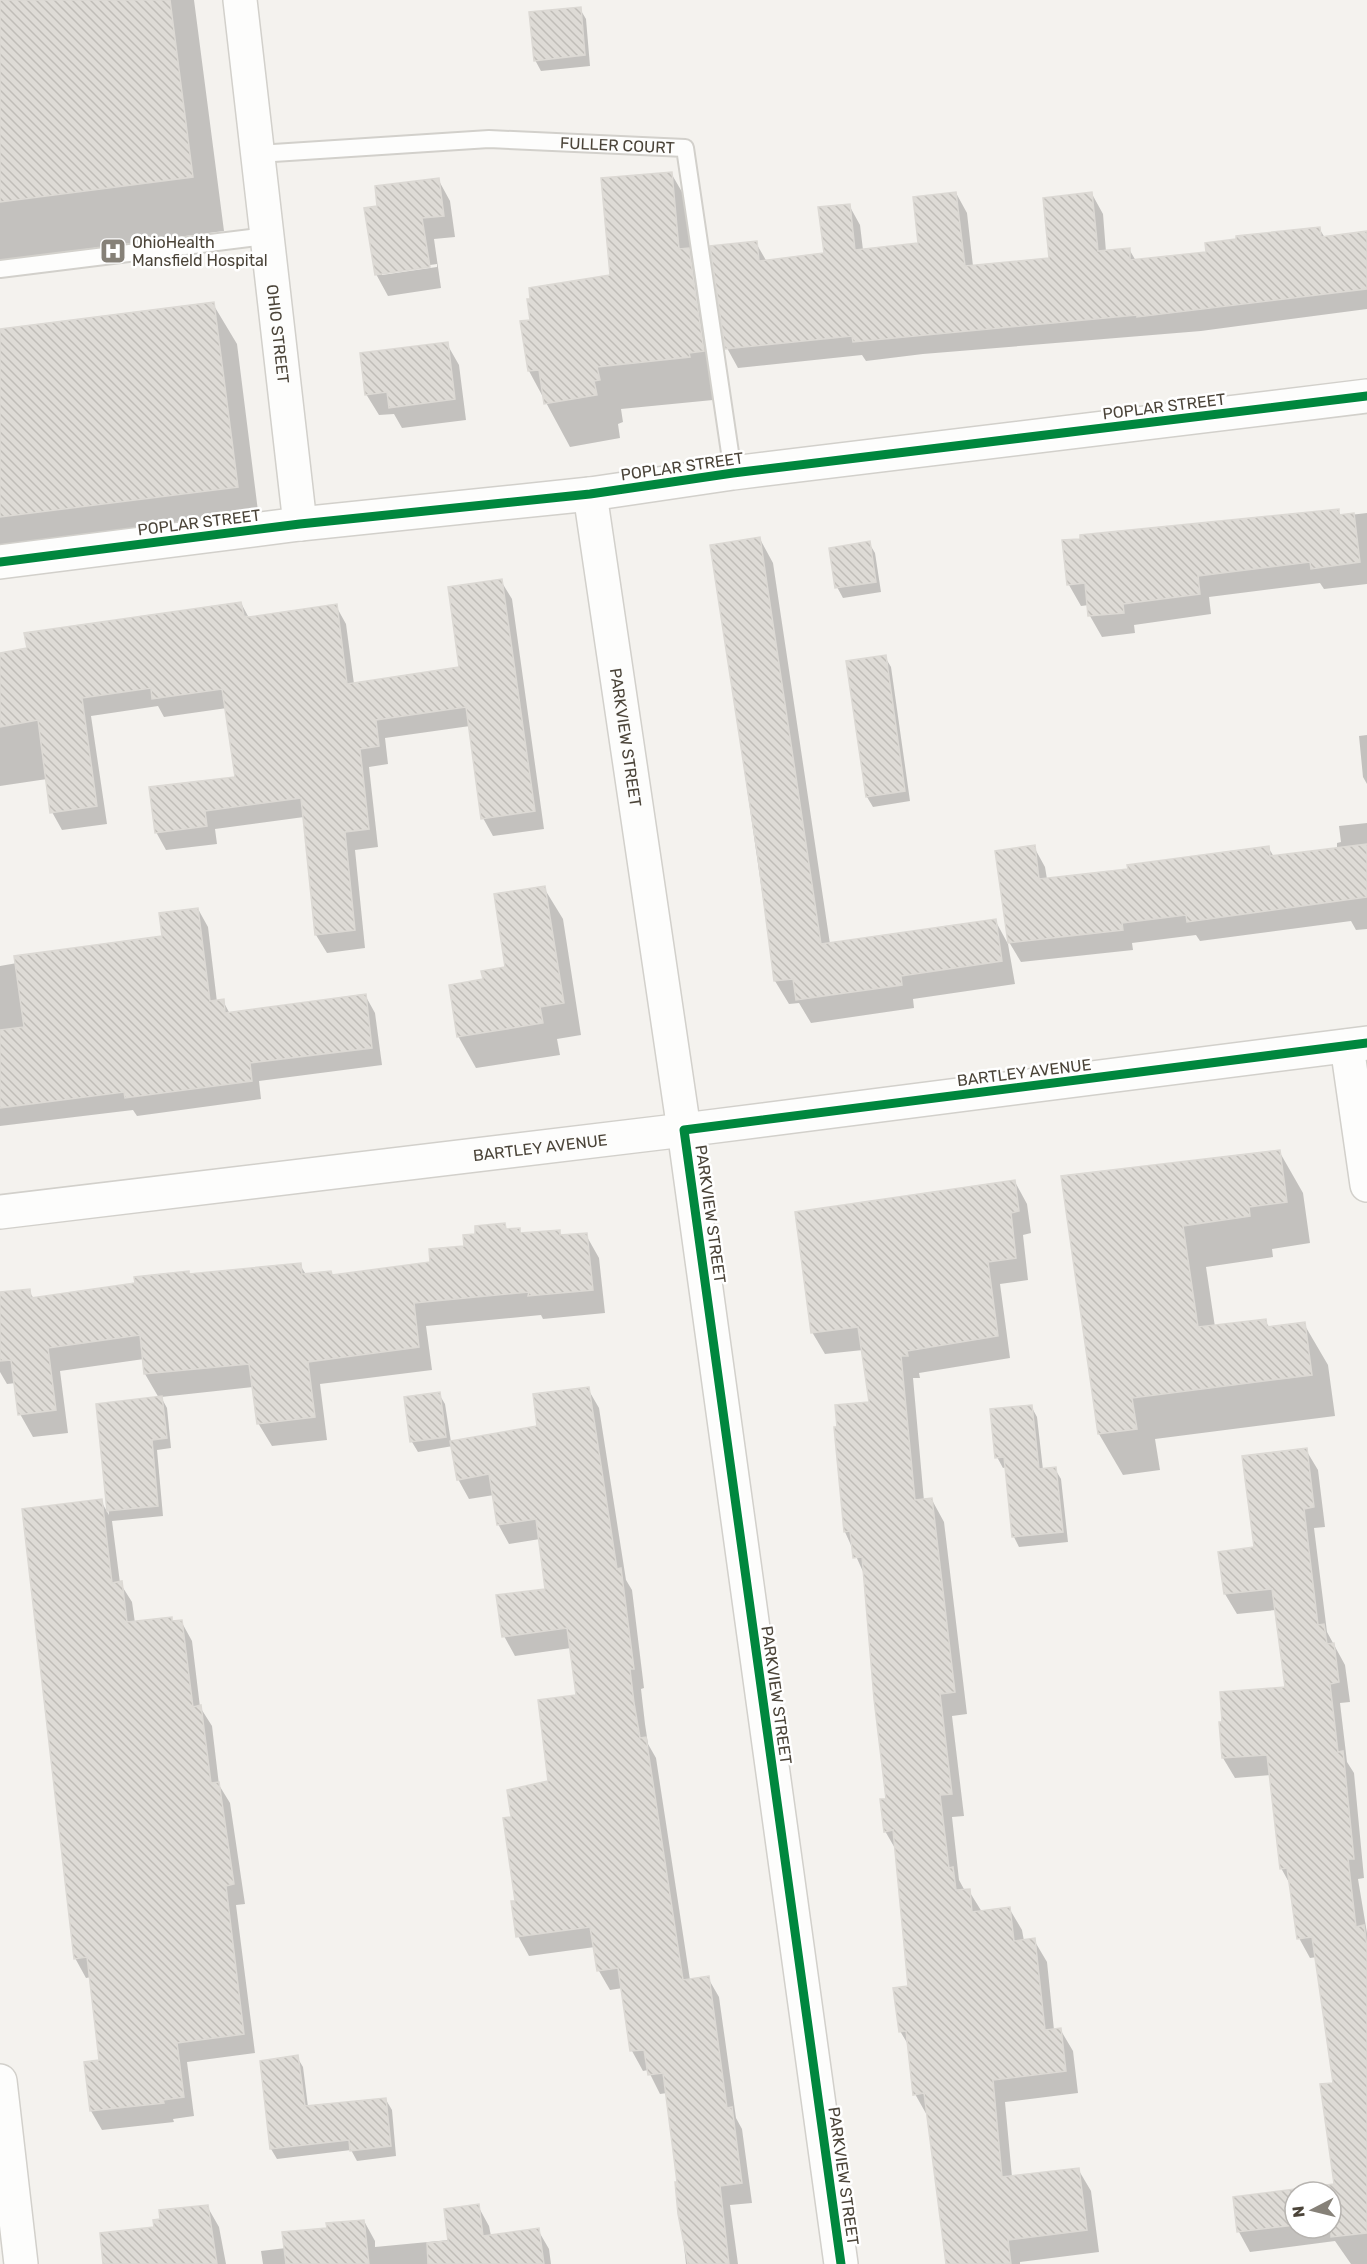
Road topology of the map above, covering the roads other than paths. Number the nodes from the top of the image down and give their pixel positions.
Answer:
1 (240, 0) edge
2 (258, 154) junction
3 (266, 236) junction
4 (0, 269) edge
5 (1367, 396) edge
6 (733, 473) junction
7 (590, 494) junction
8 (300, 524) junction
9 (0, 562) edge
10 (1357, 1045) edge
11 (684, 1130) junction
12 (1367, 1185) edge
13 (0, 1212) edge
14 (0, 2081) edge
15 (21, 2264) edge
16 (841, 2264) edge

1 - 2 street, OHIO STREET
2 - 3 street, OHIO STREET
2 - 6 lane, FULLER COURT
3 - 4 lane
3 - 8 street, OHIO STREET
5 - 6 street, POPLAR STREET
6 - 7 street, POPLAR STREET
7 - 8 street, POPLAR STREET
7 - 11 street, PARKVIEW STREET
8 - 9 street, POPLAR STREET
10 - 11 street, BARTLEY AVENUE
10 - 12 street
11 - 13 street, BARTLEY AVENUE
11 - 16 street, PARKVIEW STREET
14 - 15 street

